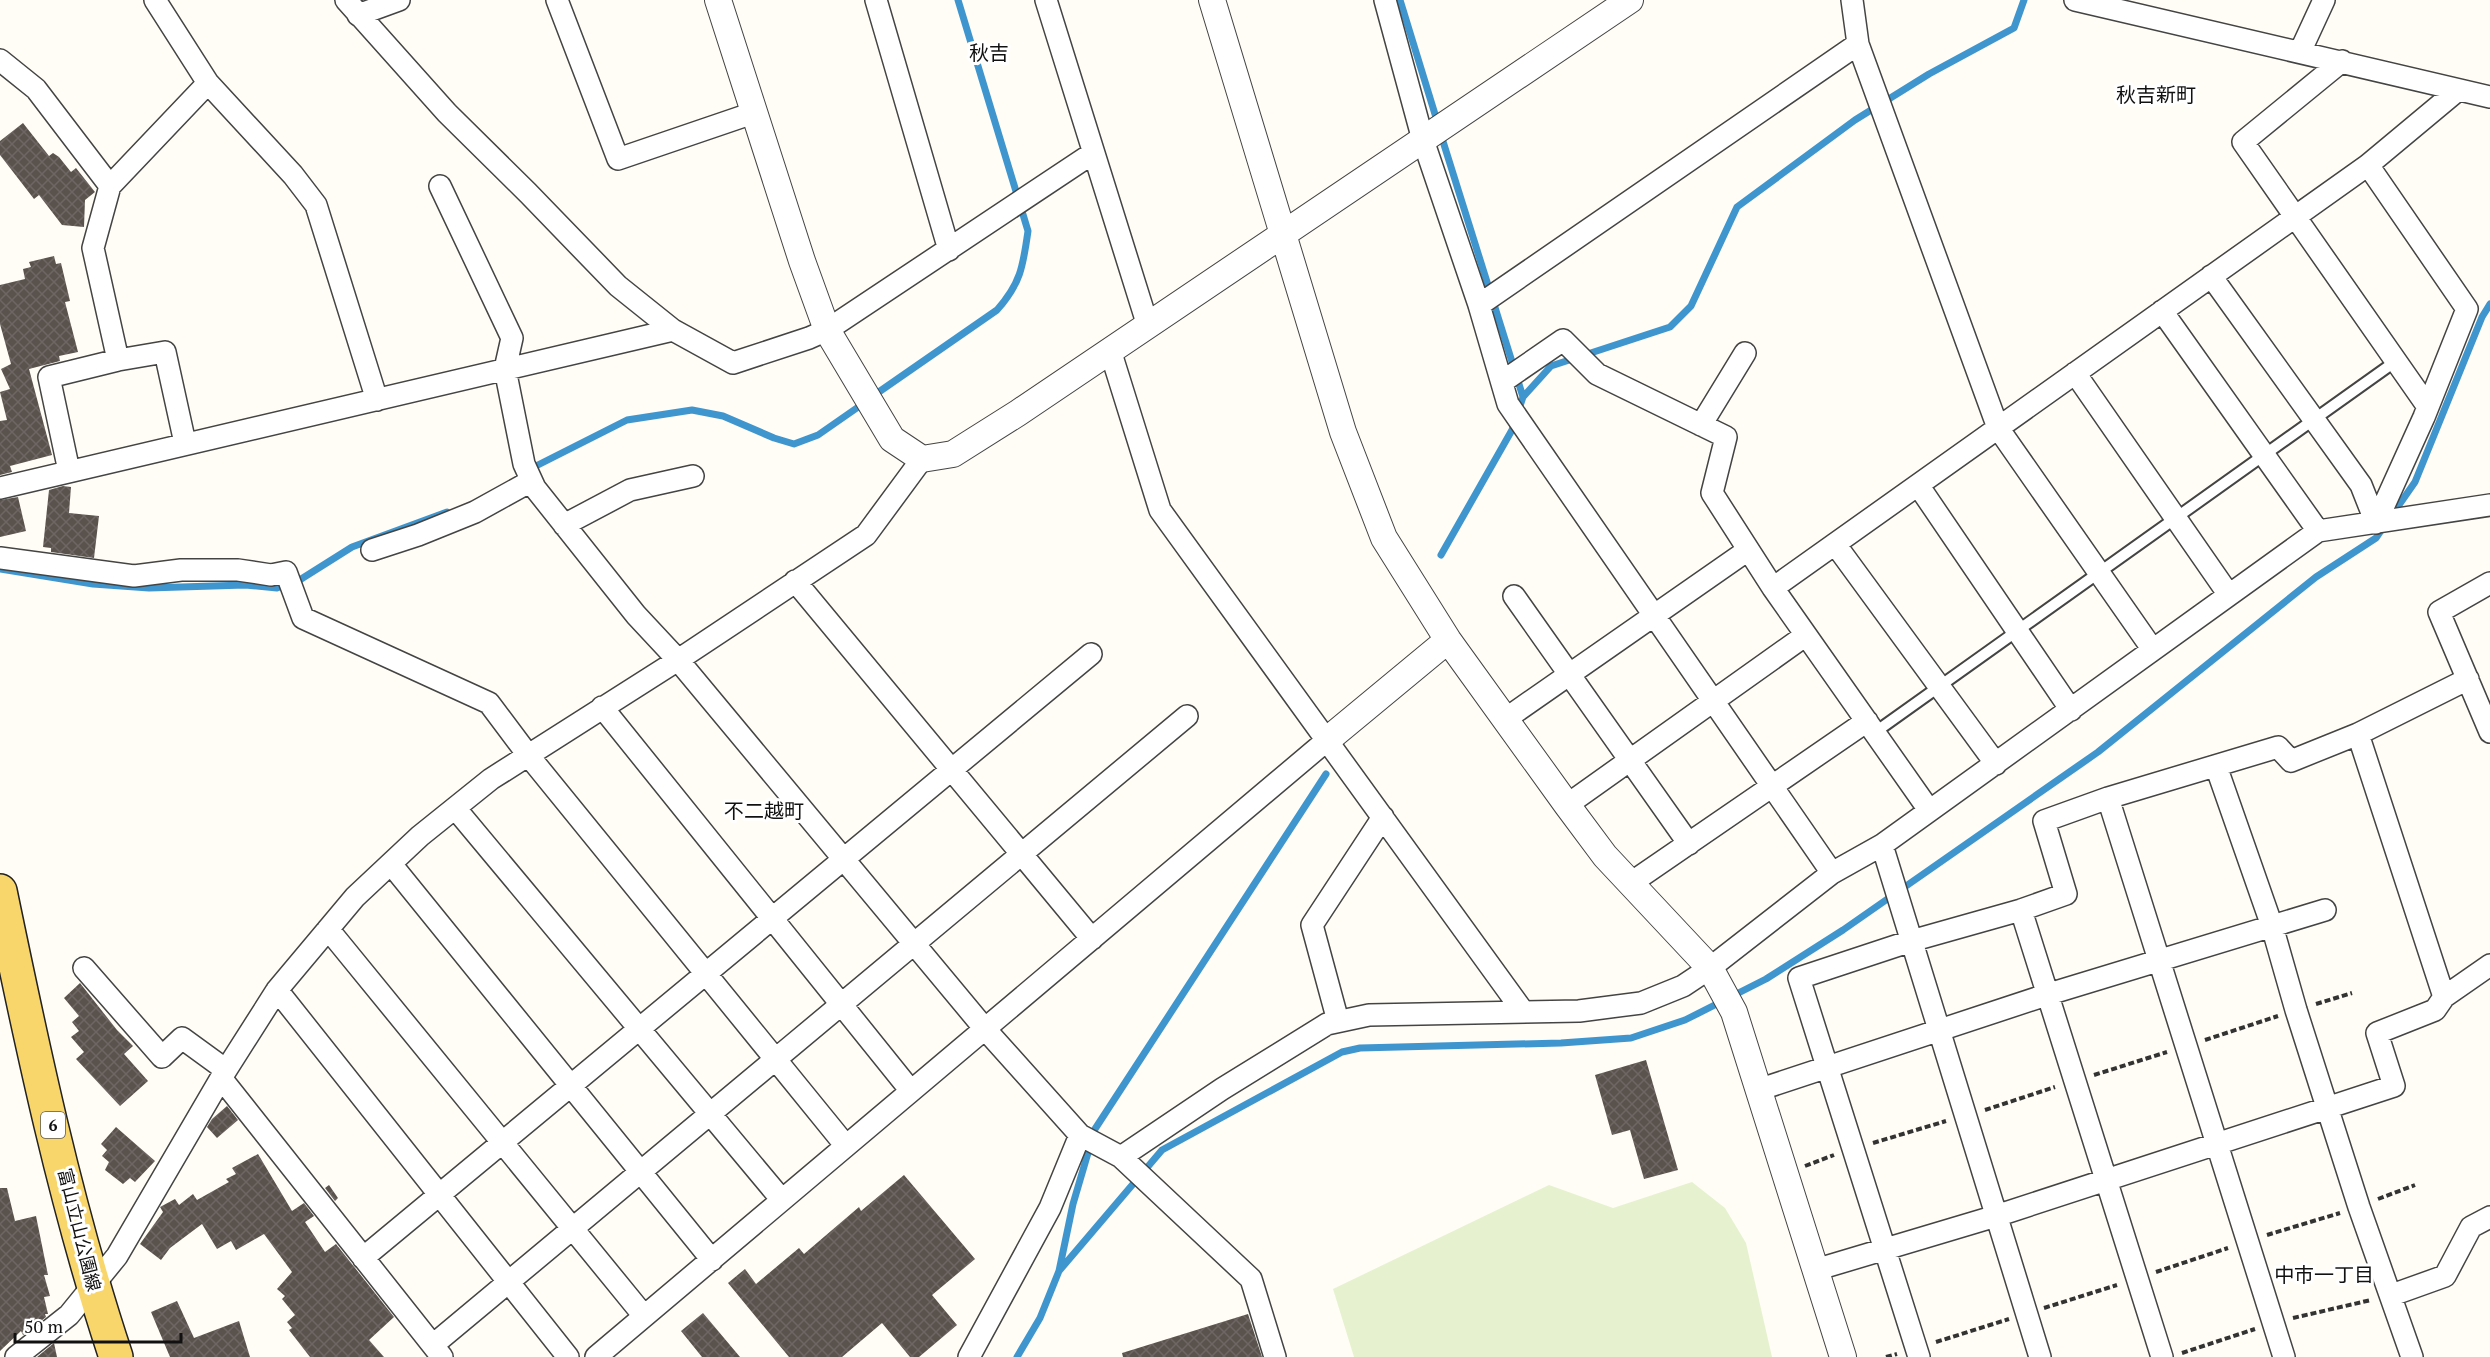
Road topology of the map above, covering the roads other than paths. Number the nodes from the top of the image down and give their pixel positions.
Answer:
1 (155, 0) edge
2 (399, 0) edge
3 (557, 0) edge
4 (718, 0) edge
5 (876, 0) edge
6 (1046, 0) edge
7 (1212, 0) edge
8 (1385, 0) edge
9 (1630, 0) edge
10 (1851, 0) edge
11 (2075, 0) edge
12 (2324, 0) edge
13 (352, 8) edge
14 (1858, 44) junction
15 (2300, 52) junction
16 (0, 60) edge
17 (2342, 61) junction
18 (208, 83) junction
19 (2458, 90) junction
20 (2490, 97) edge
21 (753, 113) junction
22 (1423, 140) junction
23 (1093, 153) junction
24 (2368, 165) junction
25 (110, 186) junction
26 (440, 186) dead end
27 (2295, 217) junction
28 (1282, 235) junction
29 (949, 250) junction
30 (2211, 276) junction
31 (1479, 306) junction
32 (2162, 311) junction
33 (1148, 326) junction
34 (673, 330) junction
35 (827, 330) junction
36 (1110, 350) junction
37 (1745, 353) dead end
38 (118, 360) junction
39 (2396, 361) junction
40 (505, 369) junction
41 (2076, 373) junction
42 (1502, 382) junction
43 (377, 400) junction
44 (2428, 407) junction
45 (2314, 419) junction
46 (1701, 425) junction
47 (1998, 428) junction
48 (185, 443) junction
49 (2264, 455) junction
50 (922, 459) junction
51 (69, 471) junction
52 (528, 473) junction
53 (693, 476) dead end
54 (1918, 485) junction
55 (0, 488) edge
56 (2490, 505) edge
57 (2176, 518) junction
58 (2376, 522) junction
59 (564, 525) junction
60 (2318, 531) junction
61 (1835, 544) junction
62 (372, 550) dead end
63 (1748, 550) junction
64 (0, 558) edge
65 (2099, 573) junction
66 (795, 581) junction
67 (2490, 584) edge
68 (1773, 588) junction
69 (2229, 595) junction
70 (1514, 596) dead end
71 (1654, 615) junction
72 (2017, 631) junction
73 (1806, 635) junction
74 (1448, 640) junction
75 (2153, 650) junction
76 (1091, 654) dead end
77 (678, 660) junction
78 (1570, 674) junction
79 (2468, 679) junction
80 (1939, 687) junction
81 (1713, 701) junction
82 (602, 706) junction
83 (2071, 710) junction
84 (1187, 716) dead end
85 (1504, 720) junction
86 (1870, 727) junction
87 (2490, 732) edge
88 (2358, 734) junction
89 (1326, 741) junction
90 (528, 755) junction
91 (1630, 760) junction
92 (1996, 764) junction
93 (2216, 766) junction
94 (952, 770) junction
95 (1772, 786) junction
96 (2108, 798) junction
97 (1567, 805) junction
98 (455, 808) junction
99 (1929, 810) junction
100 (1383, 817) junction
101 (1689, 844) junction
102 (1882, 845) junction
103 (1022, 854) junction
104 (844, 859) junction
105 (391, 864) junction
106 (1832, 873) junction
107 (1631, 884) junction
108 (0, 891) edge
109 (2021, 910) junction
110 (2325, 910) dead end
111 (772, 919) junction
112 (2272, 926) junction
113 (328, 929) junction
114 (1092, 939) junction
115 (1911, 942) junction
116 (914, 944) junction
117 (2158, 961) junction
118 (2490, 965) edge
119 (84, 968) dead end
120 (1710, 968) junction
121 (706, 974) junction
122 (277, 990) junction
123 (2049, 994) junction
124 (2444, 998) junction
125 (841, 1004) junction
126 (1522, 1010) junction
127 (1338, 1022) junction
128 (640, 1029) junction
129 (985, 1029) junction
130 (1940, 1030) junction
131 (775, 1059) junction
132 (1828, 1066) junction
133 (223, 1074) junction
134 (571, 1086) junction
135 (1758, 1090) junction
136 (911, 1091) junction
137 (2328, 1108) junction
138 (710, 1114) junction
139 (1080, 1135) junction
140 (502, 1143) junction
141 (2216, 1143) junction
142 (846, 1146) junction
143 (1121, 1157) junction
144 (640, 1172) junction
145 (2107, 1178) junction
146 (439, 1195) junction
147 (782, 1200) junction
148 (1996, 1216) junction
149 (2490, 1217) edge
150 (572, 1228) junction
151 (1886, 1249) junction
152 (363, 1258) junction
153 (712, 1260) junction
154 (1815, 1270) junction
155 (508, 1282) junction
156 (93, 1288) junction
157 (2392, 1294) junction
158 (644, 1317) junction
159 (437, 1351) edge
160 (15, 1357) edge
161 (116, 1357) edge
162 (568, 1357) edge
163 (596, 1357) edge
164 (969, 1357) edge
165 (1275, 1357) edge
166 (1843, 1357) edge
167 (1919, 1357) edge
168 (2040, 1357) edge
169 (2162, 1357) edge
170 (2284, 1357) edge
171 (2412, 1357) edge

1 - 18 street
2 - 13 street
3 - 21 street
4 - 21 street
5 - 29 street
6 - 23 street
7 - 28 street
8 - 22 street
9 - 22 street
10 - 14 street
11 - 15 street
12 - 15 street
13 - 34 street
14 - 31 street
14 - 47 street
15 - 17 street
16 - 25 street
17 - 19 street
17 - 27 street
18 - 25 street
18 - 43 street
19 - 20 street
19 - 24 street
21 - 35 street
22 - 28 street
22 - 31 street
23 - 29 street
23 - 33 street
24 - 27 street
24 - 44 street
25 - 38 street
26 - 40 street
27 - 30 street
27 - 39 street
28 - 33 street
28 - 74 street
29 - 35 street
30 - 32 street
30 - 45 street
31 - 42 street
32 - 41 street
32 - 49 street
33 - 36 street
34 - 35 street
34 - 40 street
35 - 50 street
36 - 50 street
36 - 89 street
37 - 46 street
38 - 48 street
38 - 51 street
39 - 44 street
39 - 45 lane
40 - 43 street
40 - 52 street
41 - 47 street
41 - 57 street
42 - 46 street
42 - 71 street
43 - 48 street
44 - 58 street
45 - 49 lane
45 - 58 street
46 - 63 street
47 - 54 street
47 - 65 street
48 - 51 street
49 - 57 lane
49 - 60 street
50 - 66 street
51 - 55 street
52 - 59 street
52 - 62 street
53 - 59 street
54 - 61 street
54 - 72 street
56 - 58 street
57 - 65 lane
57 - 69 street
58 - 60 street
59 - 77 street
60 - 69 street
61 - 68 street
61 - 80 street
63 - 68 street
63 - 71 street
64 - 90 street
65 - 72 lane
65 - 75 street
66 - 77 street
66 - 94 street
67 - 79 street
68 - 73 street
69 - 75 street
70 - 78 street
71 - 78 street
71 - 81 street
72 - 80 lane
72 - 83 street
73 - 81 street
73 - 86 street
74 - 85 street
74 - 89 street
75 - 83 street
76 - 94 street
77 - 82 street
77 - 104 street
78 - 85 street
78 - 91 street
79 - 87 street
79 - 88 street
80 - 86 lane
80 - 92 street
81 - 91 street
81 - 95 street
82 - 90 street
82 - 111 street
83 - 92 street
84 - 103 street
85 - 97 street
86 - 95 street
86 - 99 street
88 - 93 street
88 - 124 street
89 - 100 street
89 - 114 street
90 - 98 street
90 - 121 street
91 - 97 street
91 - 101 street
92 - 99 street
93 - 96 street
93 - 112 street
94 - 103 street
94 - 104 street
95 - 101 street
95 - 106 street
96 - 109 street
96 - 117 street
97 - 107 street
98 - 105 street
98 - 128 street
99 - 102 street
100 - 126 street
100 - 127 street
101 - 107 street
102 - 106 street
102 - 115 street
103 - 114 street
103 - 116 street
104 - 111 street
104 - 116 street
105 - 113 street
105 - 134 street
106 - 120 street
107 - 120 street
108 - 156 main road, 富山立山公園線 / 6
109 - 115 street
109 - 123 street
110 - 112 street
111 - 121 street
111 - 125 street
112 - 117 street
112 - 137 street
113 - 122 street
113 - 140 street
114 - 129 street
115 - 130 street
115 - 132 street
116 - 125 street
116 - 129 street
117 - 123 street
117 - 141 street
118 - 124 street
119 - 133 street
120 - 126 street
120 - 135 street
121 - 128 street
121 - 131 street
122 - 133 street
122 - 146 street
123 - 130 street
123 - 145 street
124 - 137 street
125 - 131 street
125 - 136 street
126 - 127 street
127 - 143 street
128 - 134 street
128 - 138 street
129 - 136 street
129 - 139 street
130 - 132 street
130 - 148 street
131 - 138 street
131 - 142 street
132 - 135 street
132 - 151 street
133 - 152 street
133 - 156 street
134 - 140 street
134 - 144 street
135 - 154 street
136 - 142 street
137 - 141 street
137 - 157 street
138 - 144 street
138 - 147 street
139 - 143 street
139 - 164 street
140 - 146 street
140 - 150 street
141 - 145 street
141 - 170 street
142 - 147 street
143 - 165 street
144 - 150 street
144 - 153 street
145 - 148 street
145 - 169 street
146 - 152 street
146 - 155 street
147 - 153 street
148 - 151 street
148 - 168 street
149 - 157 street
150 - 155 street
150 - 158 street
151 - 154 street
151 - 167 street
152 - 159 street
153 - 158 street
154 - 166 street
155 - 159 street
155 - 162 street
156 - 160 street
156 - 161 main road, 富山立山公園線 / 6
157 - 171 street
158 - 163 street

